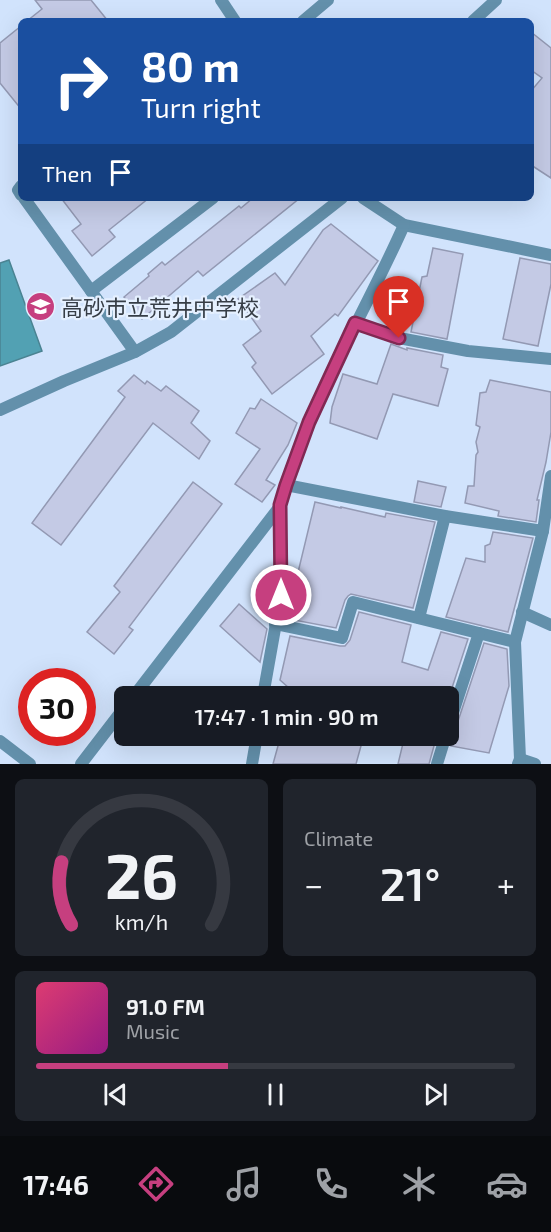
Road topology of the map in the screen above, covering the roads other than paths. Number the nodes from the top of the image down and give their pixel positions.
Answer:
1 (221, 0) edge
2 (328, 0) edge
3 (496, 0) edge
4 (232, 17) edge
5 (307, 18) edge
6 (476, 18) edge
7 (26, 201) edge
8 (209, 201) edge
9 (338, 201) edge
10 (368, 201) edge
11 (404, 225) junction
12 (551, 255) edge
13 (91, 291) junction
14 (355, 323) junction
15 (135, 352) junction
16 (551, 359) edge
17 (0, 411) edge
18 (551, 477) edge
19 (286, 485) junction
20 (280, 505) junction
21 (445, 516) junction
22 (543, 531) junction
23 (522, 612) junction
24 (419, 618) junction
25 (275, 624) junction
26 (551, 625) edge
27 (479, 633) junction
28 (515, 642) junction
29 (142, 686) edge
30 (265, 686) edge
31 (459, 694) edge
32 (114, 721) edge
33 (0, 741) edge
34 (255, 746) edge
35 (443, 746) edge
36 (519, 761) edge
37 (30, 764) edge
38 (81, 764) edge
39 (252, 764) edge
40 (437, 764) edge
41 (535, 764) edge

1 - 4 street
2 - 5 street
3 - 6 street
7 - 13 street
8 - 13 street
9 - 15 street
10 - 11 street
11 - 12 street
11 - 14 street
13 - 15 street
14 - 16 street
14 - 19 street
15 - 17 street
18 - 22 street
19 - 20 street
19 - 21 street
20 - 25 street
20 - 29 street
21 - 22 street
21 - 24 street
22 - 23 street
23 - 26 street
23 - 28 street
24 - 25 street
24 - 27 street
25 - 30 street
27 - 28 street
27 - 31 street
28 - 36 street
32 - 38 street
33 - 37 street
34 - 39 street
35 - 40 street
36 - 41 street

